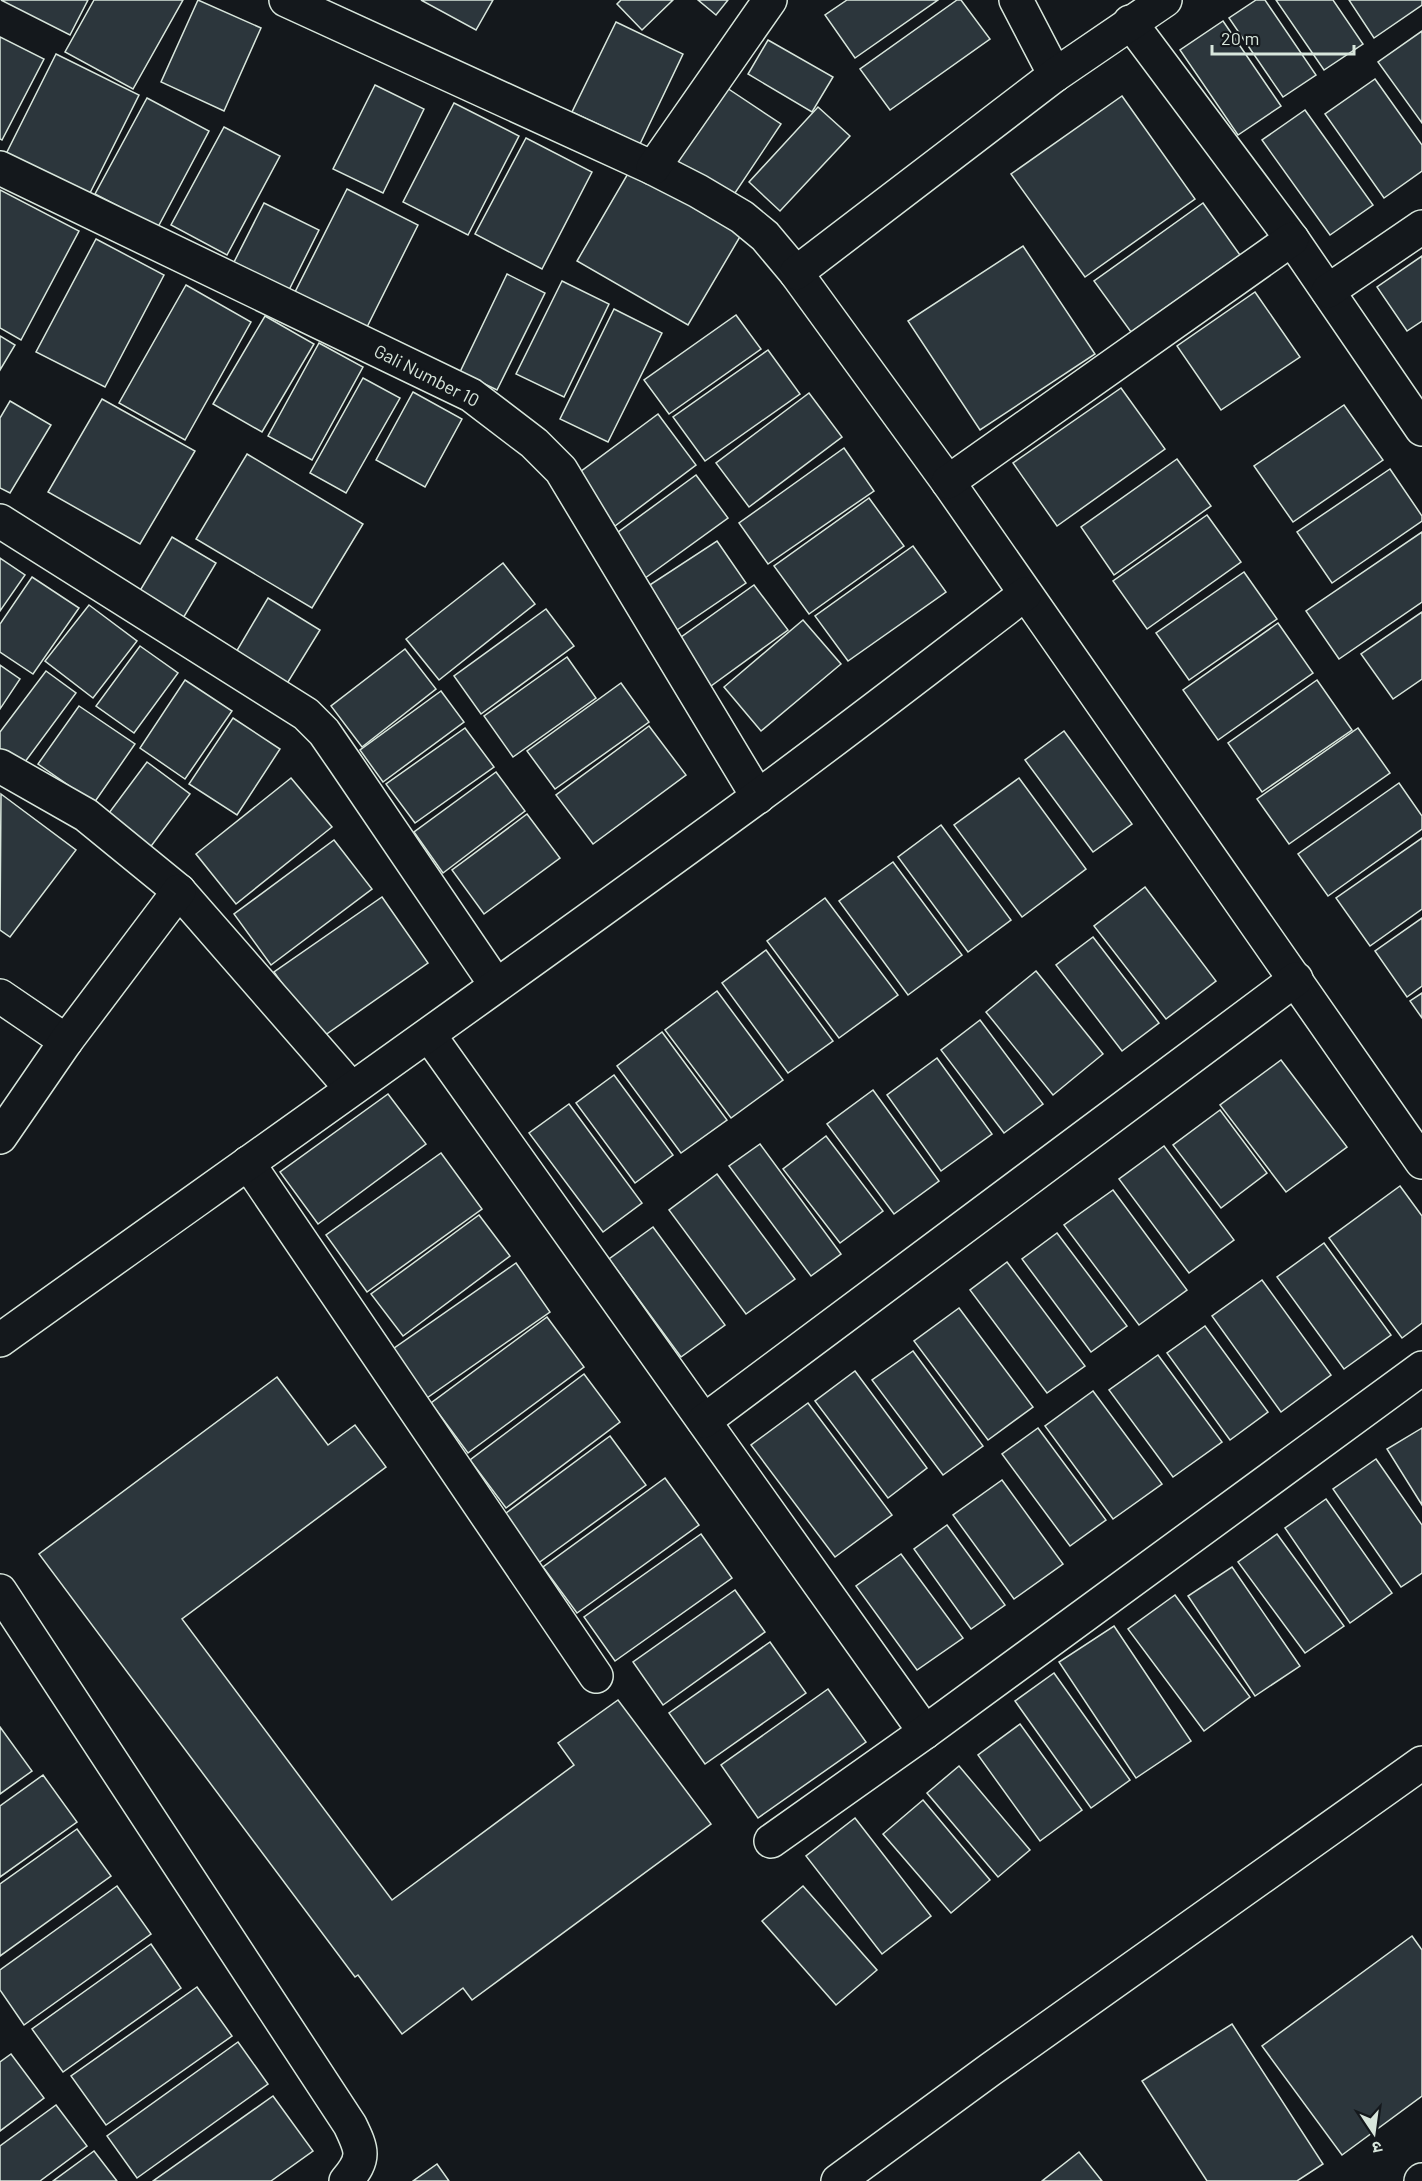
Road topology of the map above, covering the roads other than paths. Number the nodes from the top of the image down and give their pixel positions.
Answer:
1 (286, 0) edge
2 (770, 0) edge
3 (1016, 0) edge
4 (1165, 0) edge
5 (1130, 22) junction
6 (1056, 75) junction
7 (0, 168) edge
8 (653, 168) junction
9 (1422, 227) edge
10 (1292, 239) junction
11 (796, 273) junction
12 (1328, 291) junction
13 (1422, 429) edge
14 (948, 482) junction
15 (0, 521) edge
16 (1025, 594) junction
17 (0, 766) edge
18 (758, 797) junction
19 (179, 891) junction
20 (1296, 979) junction
21 (496, 985) junction
22 (0, 996) edge
23 (429, 1035) junction
24 (66, 1041) junction
25 (351, 1088) junction
26 (0, 1137) edge
27 (1422, 1162) edge
28 (248, 1163) junction
29 (0, 1340) edge
30 (1422, 1368) edge
31 (704, 1421) junction
32 (0, 1591) edge
33 (596, 1676) dead end
34 (925, 1732) junction
35 (1422, 1763) edge
36 (771, 1841) dead end
37 (346, 2181) edge
38 (838, 2181) edge

1 - 8 street
2 - 8 street
3 - 6 street
4 - 5 street
5 - 6 street
5 - 10 street
6 - 11 street
7 - 18 street, Gali Number 10
8 - 11 street
9 - 12 street
10 - 12 street
10 - 14 street
11 - 14 street
12 - 13 street
14 - 16 street
15 - 21 street
16 - 18 street
16 - 20 street
17 - 19 street
18 - 21 street
19 - 24 street
19 - 25 street
20 - 27 street
20 - 31 street
21 - 23 street
22 - 24 street
23 - 25 street
23 - 31 street
24 - 26 street
25 - 28 street
28 - 29 street
28 - 33 street
30 - 34 street
31 - 34 street
32 - 37 street
34 - 36 street
35 - 38 street

